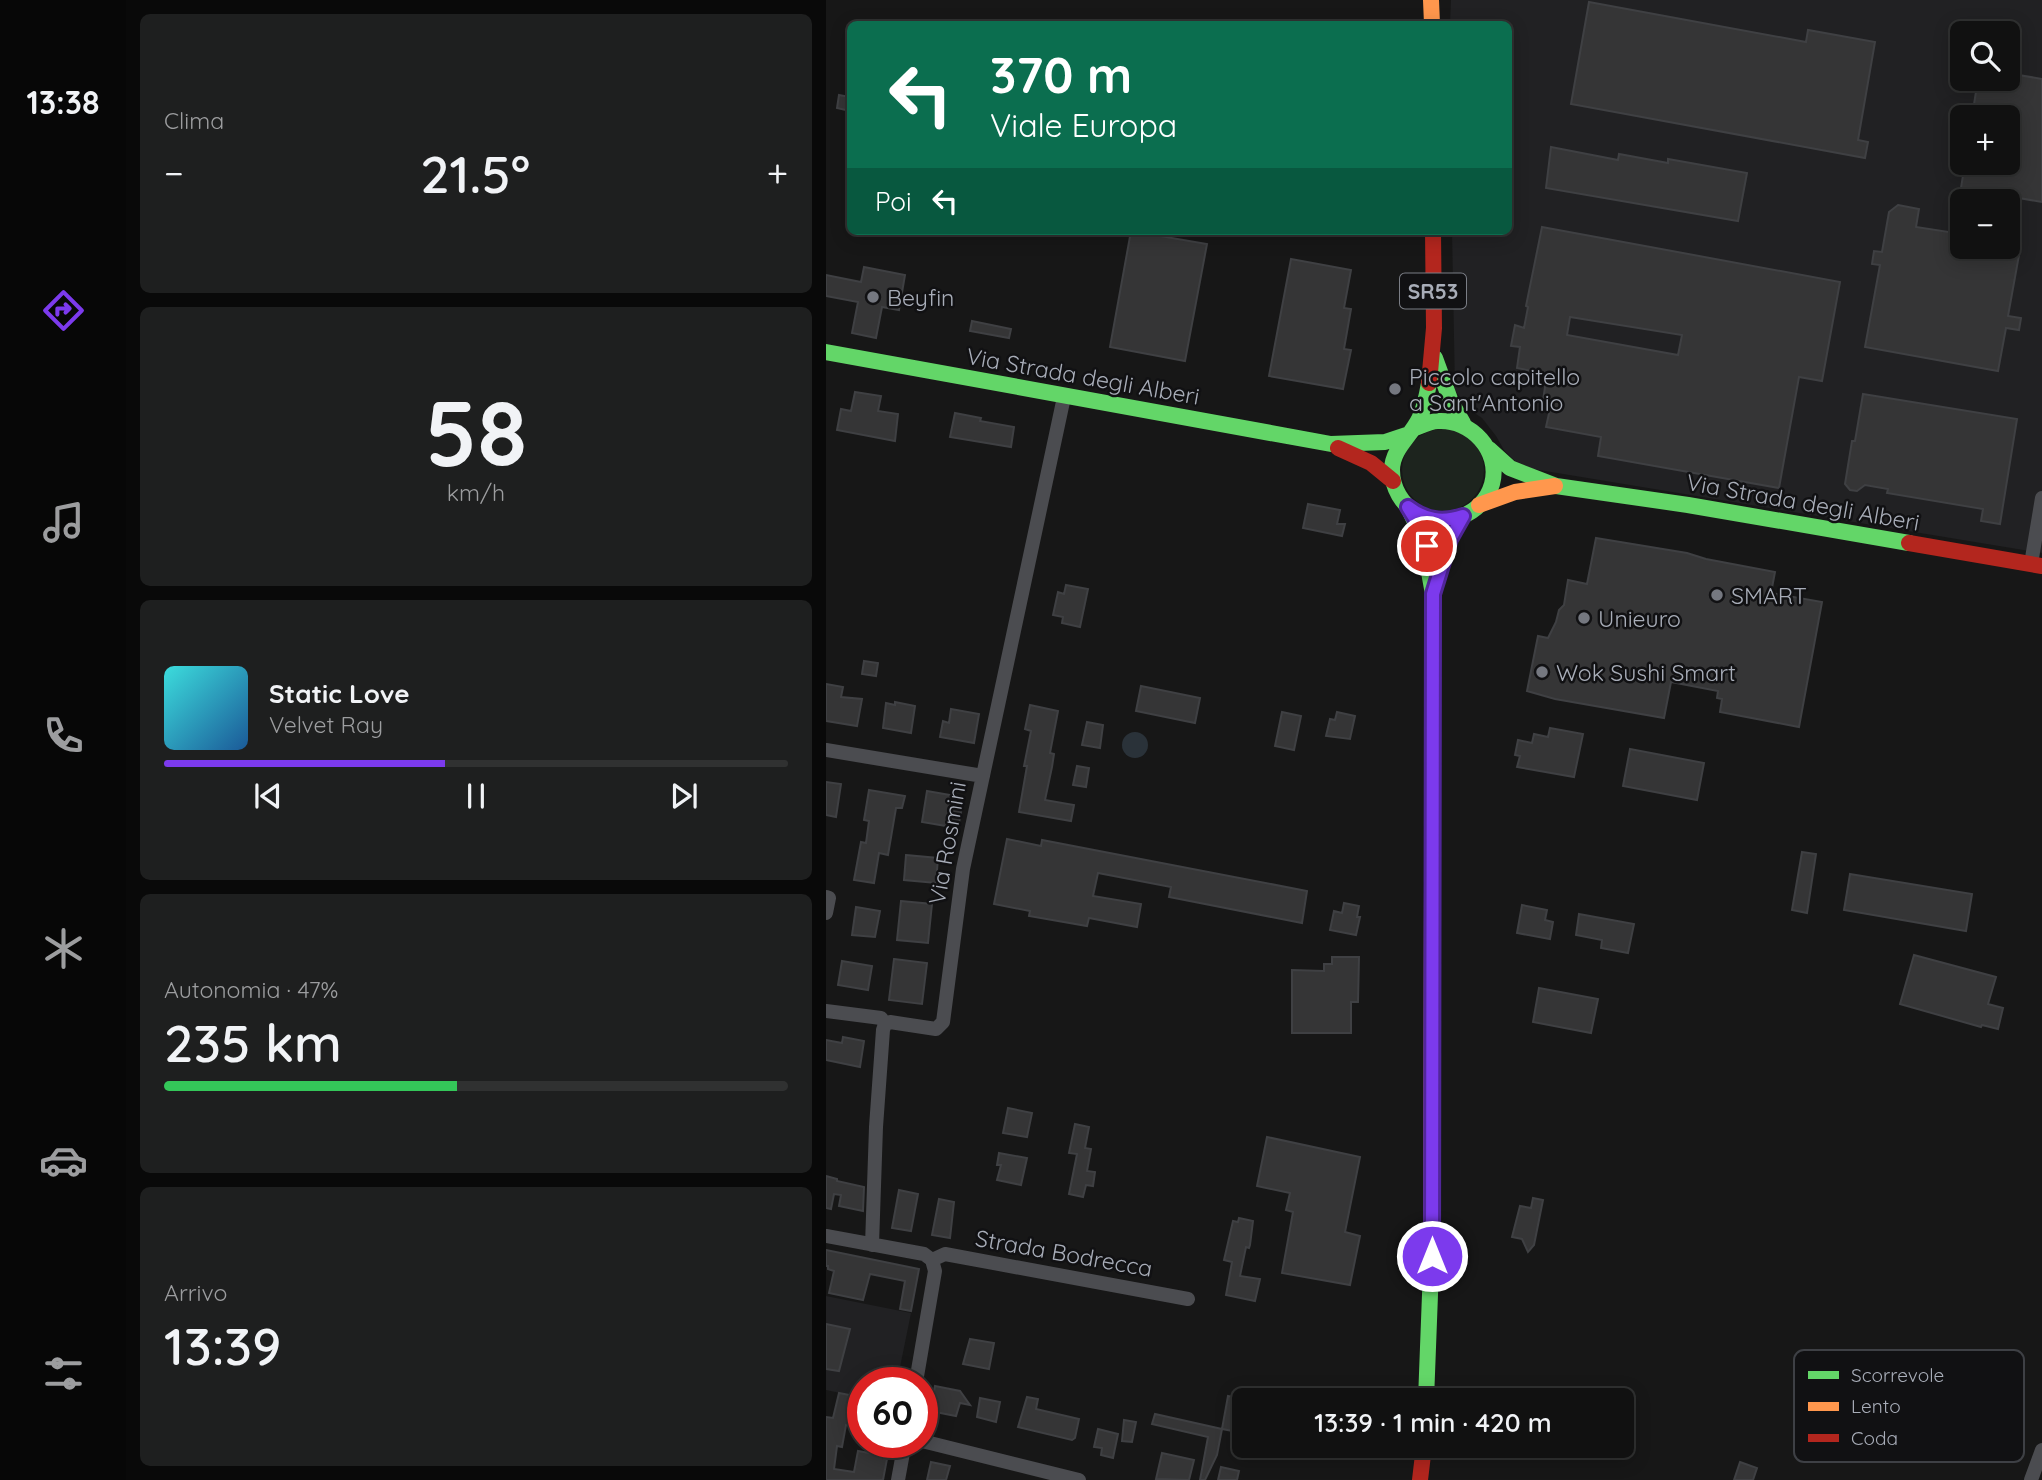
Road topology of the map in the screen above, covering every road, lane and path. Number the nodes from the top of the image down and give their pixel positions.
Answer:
1 (1432, 0) edge
2 (1432, 21) edge
3 (1433, 235) edge
4 (826, 352) edge
5 (1433, 352) junction
6 (1064, 397) junction
7 (1463, 423) junction
8 (1410, 432) junction
9 (1331, 444) junction
10 (1489, 449) junction
11 (1393, 481) junction
12 (1556, 486) junction
13 (2042, 498) edge
14 (1479, 505) junction
15 (1408, 507) junction
16 (1463, 516) junction
17 (2036, 565) edge
18 (1433, 594) junction
19 (826, 750) edge
20 (983, 775) junction
21 (826, 897) edge
22 (826, 913) edge
23 (826, 1010) edge
24 (885, 1024) junction
25 (826, 1236) edge
26 (872, 1245) junction
27 (932, 1260) junction
28 (1188, 1299) dead end
29 (919, 1367) edge
30 (1427, 1388) edge
31 (938, 1445) edge
32 (2042, 1450) edge
33 (902, 1458) edge
34 (1423, 1458) edge
35 (898, 1480) edge
36 (1079, 1480) edge
37 (1420, 1480) edge
38 (2031, 1480) edge

1 - 2 main road
3 - 5 main road, SR53
4 - 6 main road, Via Strada degli Alberi
5 - 7 main road, SR53
5 - 8 main road, SR53
6 - 9 main road, Via Strada degli Alberi
6 - 20 street, Via Rosmini
7 - 8 main road
7 - 10 main road
8 - 9 main road, Via Strada degli Alberi
8 - 11 main road
9 - 11 main road, Via Strada degli Alberi
10 - 12 main road, Via Strada degli Alberi
10 - 14 main road
11 - 15 main road
12 - 14 main road, Via Strada degli Alberi
12 - 17 main road, Via Strada degli Alberi
13 - 17 street
14 - 16 main road
15 - 16 main road
15 - 18 main road
16 - 18 main road
18 - 30 main road
19 - 20 street
20 - 24 street, Via Rosmini
21 - 22 street
23 - 24 street
24 - 26 street
25 - 26 street
26 - 27 street
27 - 28 street, Strada Bodrecca
27 - 29 street
31 - 36 street
32 - 38 street
33 - 35 street
34 - 37 main road

